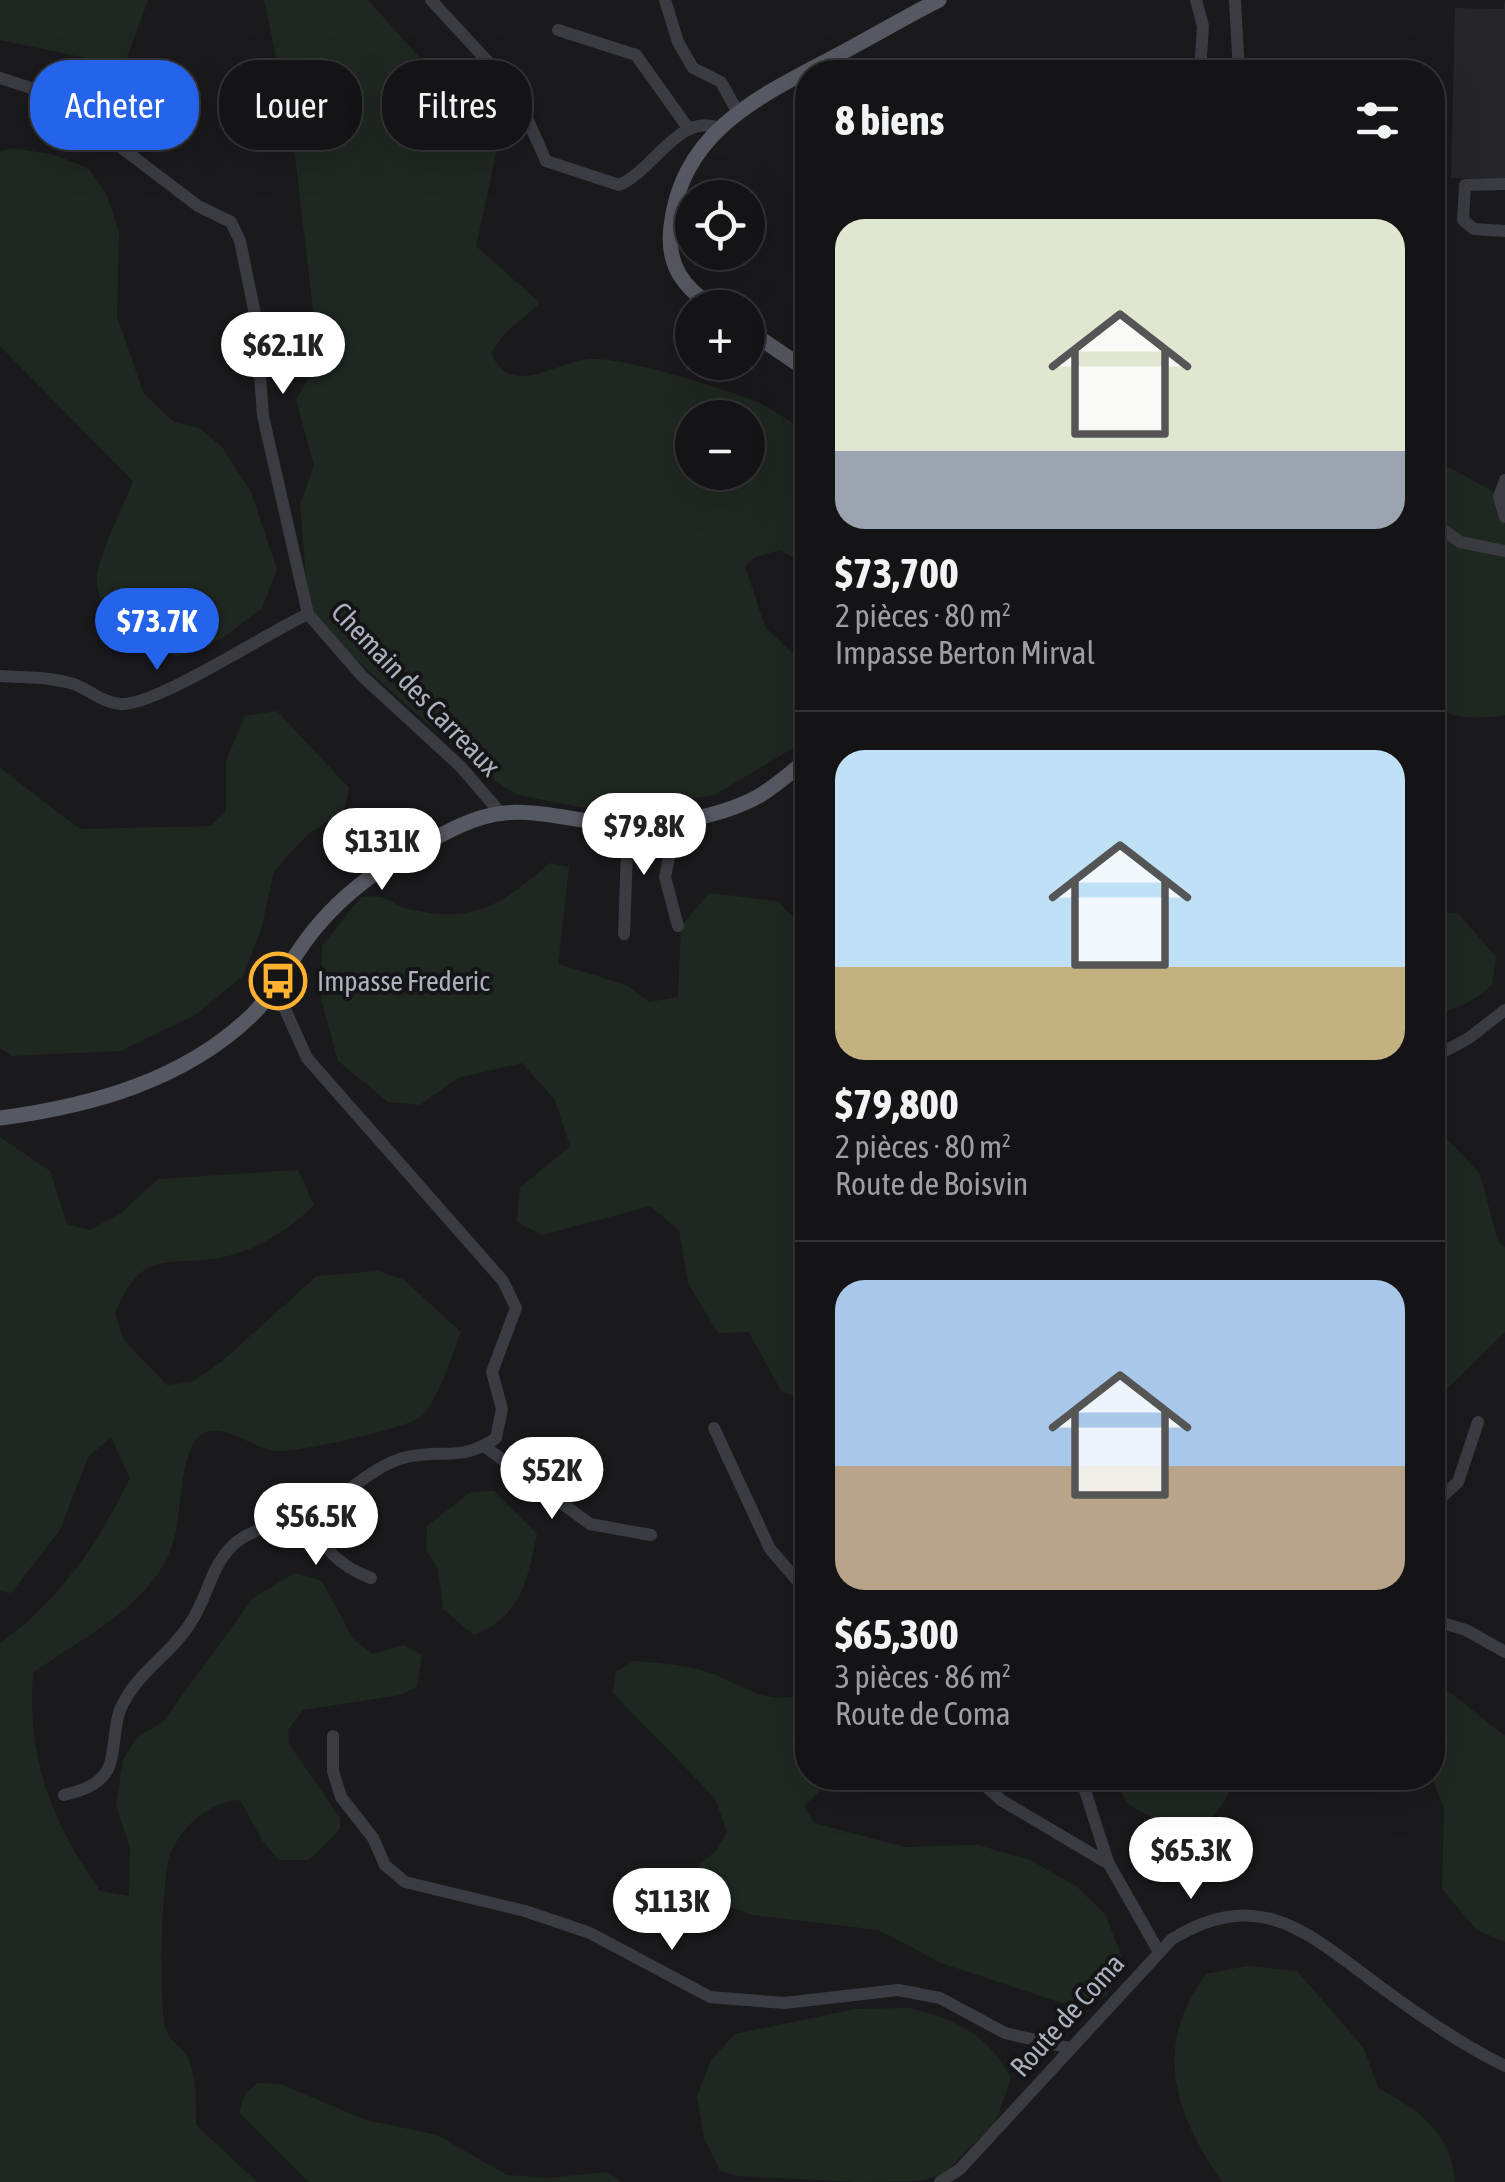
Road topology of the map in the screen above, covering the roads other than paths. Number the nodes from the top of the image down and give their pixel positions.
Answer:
1 (431, 0) edge
2 (665, 0) edge
3 (940, 0) edge
4 (1196, 0) edge
5 (1234, 0) edge
6 (558, 30) dead end
7 (830, 60) edge
8 (1201, 60) edge
9 (1238, 60) edge
10 (0, 78) edge
11 (795, 79) edge
12 (737, 111) junction
13 (716, 127) junction
14 (688, 128) junction
15 (1505, 184) edge
16 (1505, 231) edge
17 (692, 290) edge
18 (765, 342) edge
19 (795, 362) edge
20 (1505, 480) edge
21 (1505, 517) edge
22 (1445, 531) edge
23 (1505, 552) edge
24 (308, 614) junction
25 (0, 676) edge
26 (795, 770) edge
27 (498, 810) junction
28 (651, 822) junction
29 (628, 824) junction
30 (678, 926) dead end
31 (624, 934) dead end
32 (274, 987) junction
33 (1505, 1010) edge
34 (1445, 1051) edge
35 (0, 1118) edge
36 (1478, 1422) dead end
37 (714, 1428) dead end
38 (484, 1446) junction
39 (1445, 1494) edge
40 (310, 1514) junction
41 (651, 1534) dead end
42 (795, 1577) edge
43 (371, 1578) dead end
44 (1445, 1624) edge
45 (1505, 1652) edge
46 (333, 1736) dead end
47 (990, 1790) edge
48 (1084, 1790) edge
49 (64, 1795) dead end
50 (1108, 1864) junction
51 (1159, 1952) junction
52 (1070, 2048) junction
53 (1505, 2066) edge
54 (940, 2182) edge

1 - 14 street
2 - 12 street
3 - 7 main road
4 - 8 street
5 - 9 street
6 - 14 street
10 - 24 street, Chemain des Carreaux
11 - 12 main road
12 - 13 main road
13 - 14 street
13 - 17 main road
15 - 16 street
18 - 19 main road
20 - 21 street
22 - 23 street
24 - 25 street
24 - 27 street, Chemain des Carreaux
26 - 28 main road
27 - 29 main road
27 - 32 main road
28 - 29 main road
28 - 30 street
29 - 31 street
32 - 35 main road
32 - 38 street
33 - 34 street
36 - 39 street
37 - 42 street
38 - 40 street
38 - 41 street
40 - 43 street
40 - 49 street
44 - 45 street
46 - 52 street
47 - 50 street
48 - 50 street
50 - 51 street
51 - 52 street, Route de Coma
51 - 53 street, Route de Coma
52 - 54 street, Route de Coma

